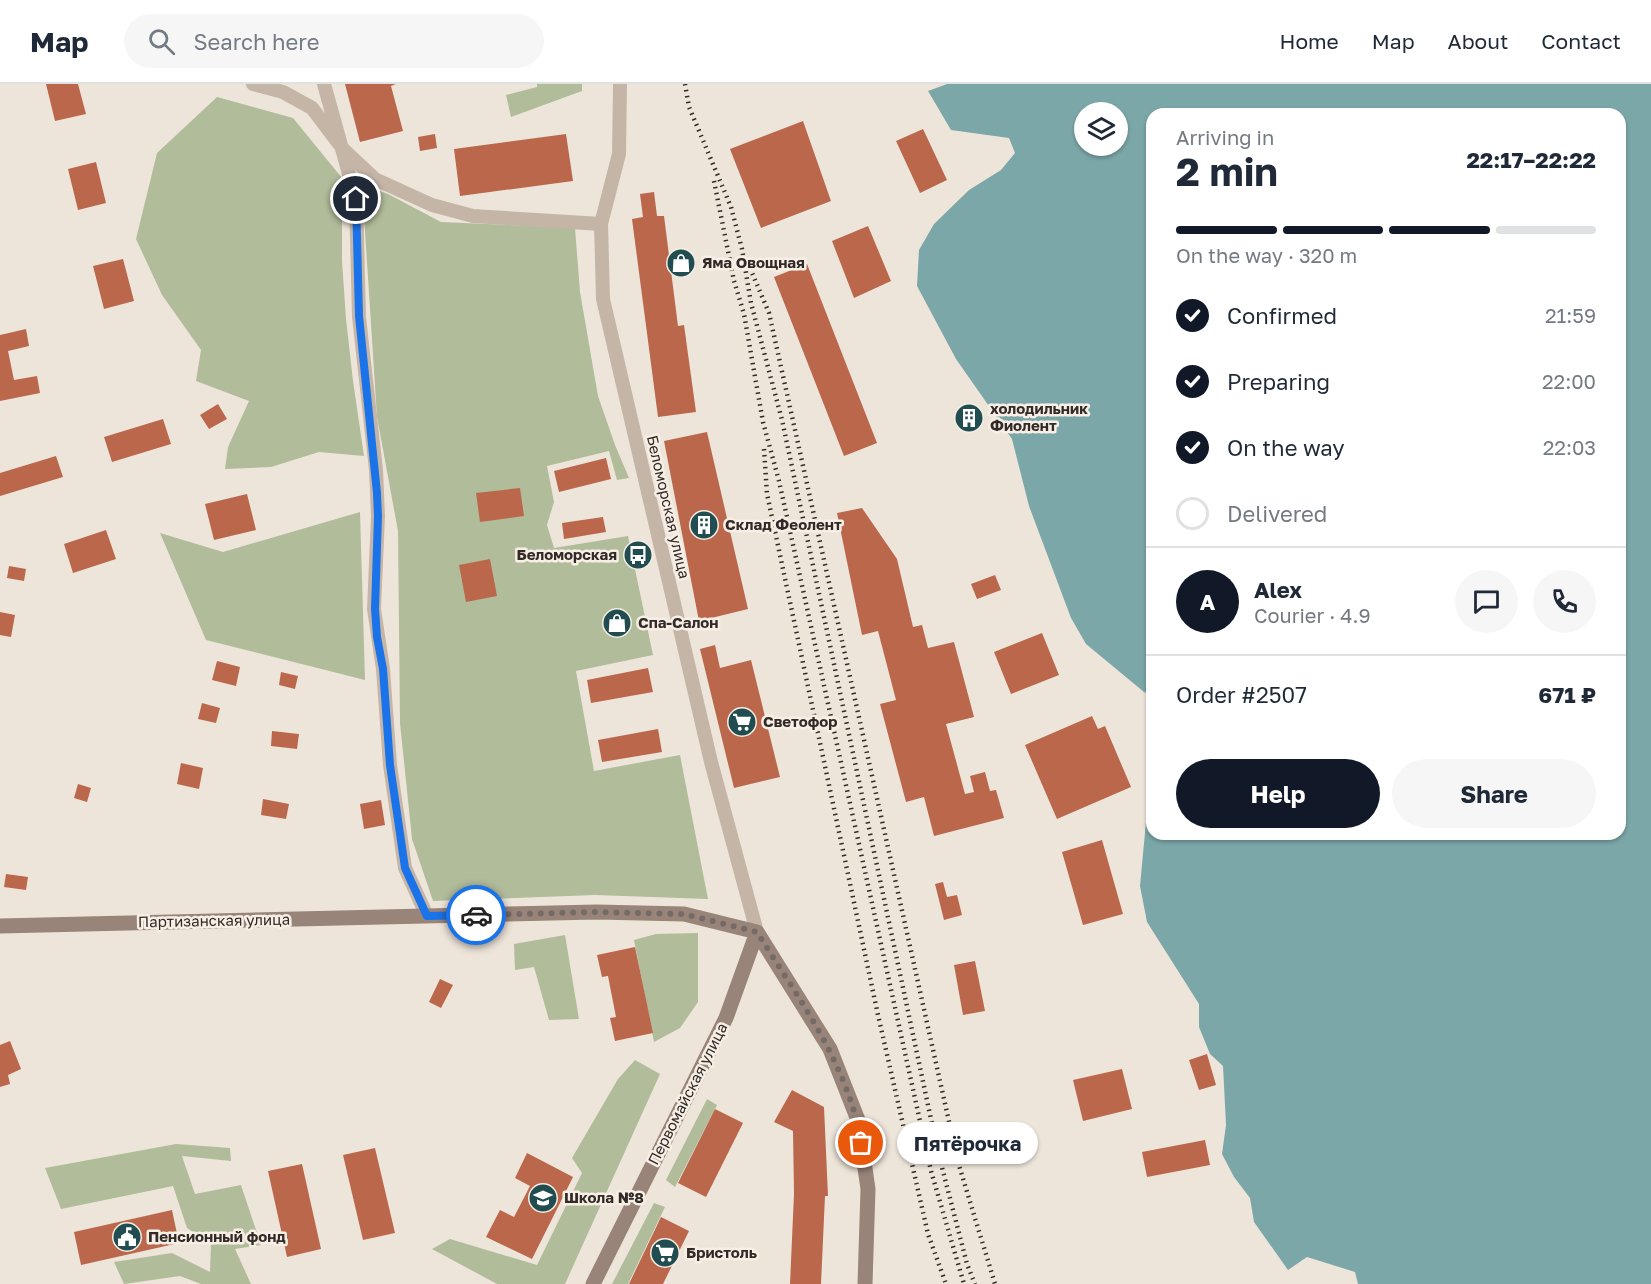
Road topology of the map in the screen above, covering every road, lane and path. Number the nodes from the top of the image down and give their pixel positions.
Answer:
1 (253, 84) edge
2 (324, 84) edge
3 (620, 84) edge
4 (343, 148) junction
5 (601, 224) junction
6 (427, 916) junction
7 (0, 926) edge
8 (757, 932) junction
9 (593, 1284) edge
10 (865, 1284) edge

1 - 4 street
2 - 4 street
3 - 5 street, Беломорская улица
4 - 5 street
4 - 6 street
5 - 8 street, Беломорская улица
6 - 7 main road, Партизанская улица
6 - 8 main road, Партизанская улица
8 - 9 main road, Первомайская улица
8 - 10 main road

